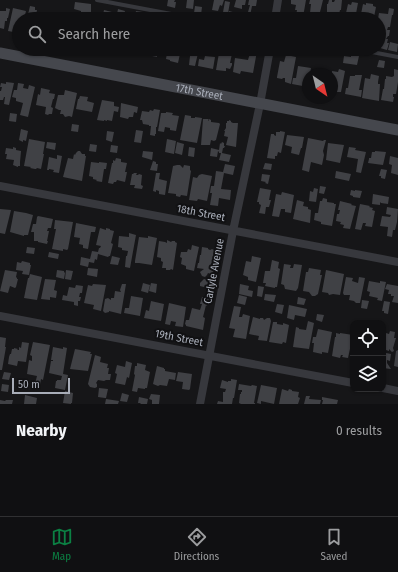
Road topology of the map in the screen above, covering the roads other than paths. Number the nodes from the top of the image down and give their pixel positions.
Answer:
1 (97, 0) edge
2 (278, 0) edge
3 (161, 12) edge
4 (276, 12) edge
5 (0, 53) edge
6 (12, 55) edge
7 (386, 55) edge
8 (15, 56) edge
9 (269, 56) edge
10 (398, 57) edge
11 (260, 104) junction
12 (398, 130) edge
13 (0, 186) edge
14 (233, 230) junction
15 (398, 262) edge
16 (0, 316) edge
17 (209, 356) junction
18 (350, 382) edge
19 (386, 389) edge
20 (398, 391) edge
21 (200, 404) edge

1 - 3 lane
2 - 4 street
5 - 6 street, 17th Street
7 - 10 lane
8 - 11 street, 17th Street
9 - 11 street, Carlyle Avenue
11 - 12 street, 17th Street
11 - 14 street, Carlyle Avenue
13 - 14 street, 18th Street
14 - 15 street, 18th Street
14 - 17 street, Carlyle Avenue
16 - 17 street, 19th Street
17 - 18 street, 19th Street
17 - 21 street, Carlyle Avenue
19 - 20 street

